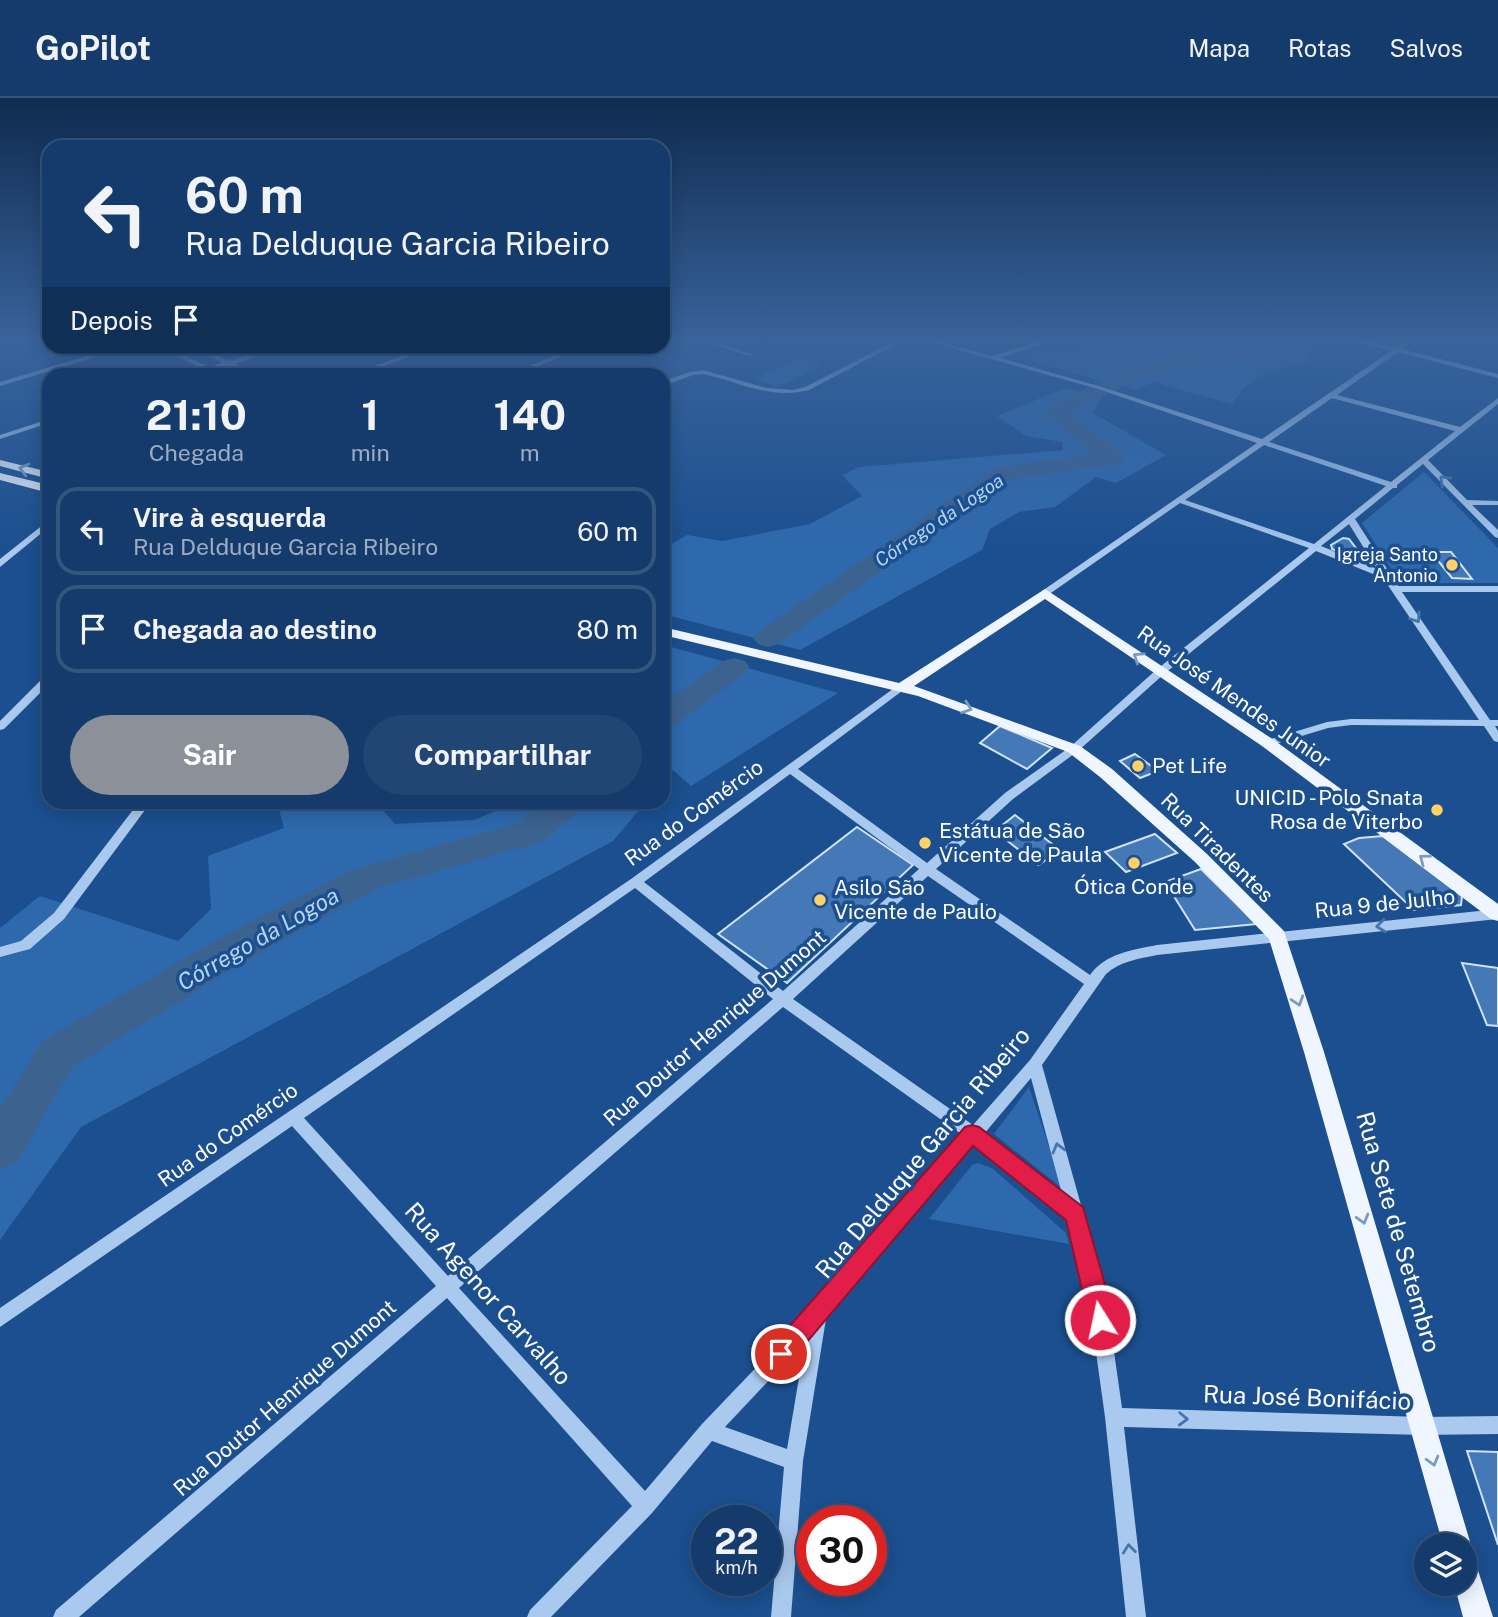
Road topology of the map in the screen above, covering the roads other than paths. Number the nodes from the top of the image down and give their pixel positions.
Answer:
1 (1169, 411) edge
2 (1307, 411) edge
3 (1390, 411) edge
4 (1485, 411) edge
5 (42, 423) edge
6 (1462, 430) junction
7 (0, 437) edge
8 (1261, 442) junction
9 (1424, 461) junction
10 (0, 463) edge
11 (42, 474) edge
12 (0, 476) edge
13 (42, 486) edge
14 (1394, 486) junction
15 (1178, 500) junction
16 (1467, 502) junction
17 (1498, 503) edge
18 (1352, 521) junction
19 (42, 529) edge
20 (1498, 535) edge
21 (1315, 547) junction
22 (0, 564) edge
23 (1386, 576) junction
24 (1396, 589) junction
25 (1498, 589) edge
26 (1045, 593) junction
27 (670, 633) edge
28 (1160, 672) junction
29 (42, 685) edge
30 (901, 688) junction
31 (1493, 723) edge
32 (0, 727) edge
33 (1498, 739) edge
34 (1268, 743) junction
35 (1074, 749) junction
36 (791, 769) junction
37 (140, 809) edge
38 (926, 868) junction
39 (635, 882) junction
40 (1498, 914) edge
41 (1277, 936) junction
42 (0, 952) edge
43 (1111, 962) joint
44 (1091, 982) junction
45 (783, 999) junction
46 (1035, 1064) junction
47 (293, 1116) junction
48 (972, 1133) junction
49 (1076, 1214) junction
50 (447, 1286) junction
51 (818, 1315) junction
52 (0, 1318) edge
53 (1114, 1417) junction
54 (1498, 1425) edge
55 (1423, 1426) junction
56 (709, 1431) junction
57 (794, 1461) junction
58 (645, 1506) junction
59 (1454, 1533) edge
60 (1472, 1596) edge
61 (63, 1617) edge
62 (537, 1617) edge
63 (781, 1617) edge
64 (1136, 1617) edge
65 (1478, 1617) edge

1 - 8 street
2 - 8 street, Rua do Comércio
3 - 6 street
4 - 6 street, Rua Doutor Henrique Dumont
5 - 7 street
6 - 9 street, Rua Doutor Henrique Dumont
8 - 14 street
8 - 15 street, Rua do Comércio
9 - 14 street, Rua Doutor Henrique Dumont
16 -> 9 street
11 -> 10 main road
12 - 13 main road
14 - 18 street, Rua Doutor Henrique Dumont
15 - 21 street
15 - 26 street, Rua do Comércio
16 - 17 street
16 - 20 street
18 - 21 street, Rua Doutor Henrique Dumont
18 - 23 street
19 - 22 street
21 - 23 street
21 - 28 street, Rua Doutor Henrique Dumont
23 - 24 street
24 - 25 street
24 -> 31 street
28 -> 26 main road, Rua José Mendes Junior
26 - 30 main road, Rua do Comércio
27 - 30 main road, Rua Tiradentes
28 - 34 main road, Rua José Mendes Junior
28 - 35 street, Rua Doutor Henrique Dumont
29 - 32 street
30 -> 35 main road, Rua Tiradentes
30 - 36 street, Rua do Comércio
31 - 33 street
31 - 34 street
40 -> 34 main road, Rua José Mendes Junior
35 - 38 street, Rua Doutor Henrique Dumont
35 - 41 main road, Rua Tiradentes
36 - 38 street
36 - 39 street, Rua do Comércio
37 - 42 street
38 - 44 street
38 - 45 street, Rua Doutor Henrique Dumont
39 - 45 street
39 - 47 street, Rua do Comércio
40 -> 41 street, Rua 9 de Julho
41 - 43 street, Rua 9 de Julho
41 -> 55 main road, Rua Sete de Setembro
43 - 44 street, Rua Delduque Garcia Ribeiro
44 - 46 street, Rua Delduque Garcia Ribeiro
45 - 48 street
45 - 50 street, Rua Doutor Henrique Dumont
46 - 48 street, Rua Delduque Garcia Ribeiro
49 -> 46 street
47 - 50 street, Rua Agenor Carvalho
47 - 52 street, Rua do Comércio
48 - 49 street
48 - 51 street, Rua Delduque Garcia Ribeiro
49 - 53 street
50 - 58 street, Rua Agenor Carvalho
50 - 61 street, Rua Doutor Henrique Dumont
51 - 56 street, Rua Delduque Garcia Ribeiro
51 - 57 street
53 -> 55 street, Rua José Bonifácio
64 -> 53 street
54 - 55 street, Rua José Bonifácio
55 -> 59 main road, Rua Sete de Setembro
56 - 57 street
56 - 58 street, Rua Delduque Garcia Ribeiro
57 - 63 street
58 - 62 street, Rua Delduque Garcia Ribeiro
60 - 65 main road

